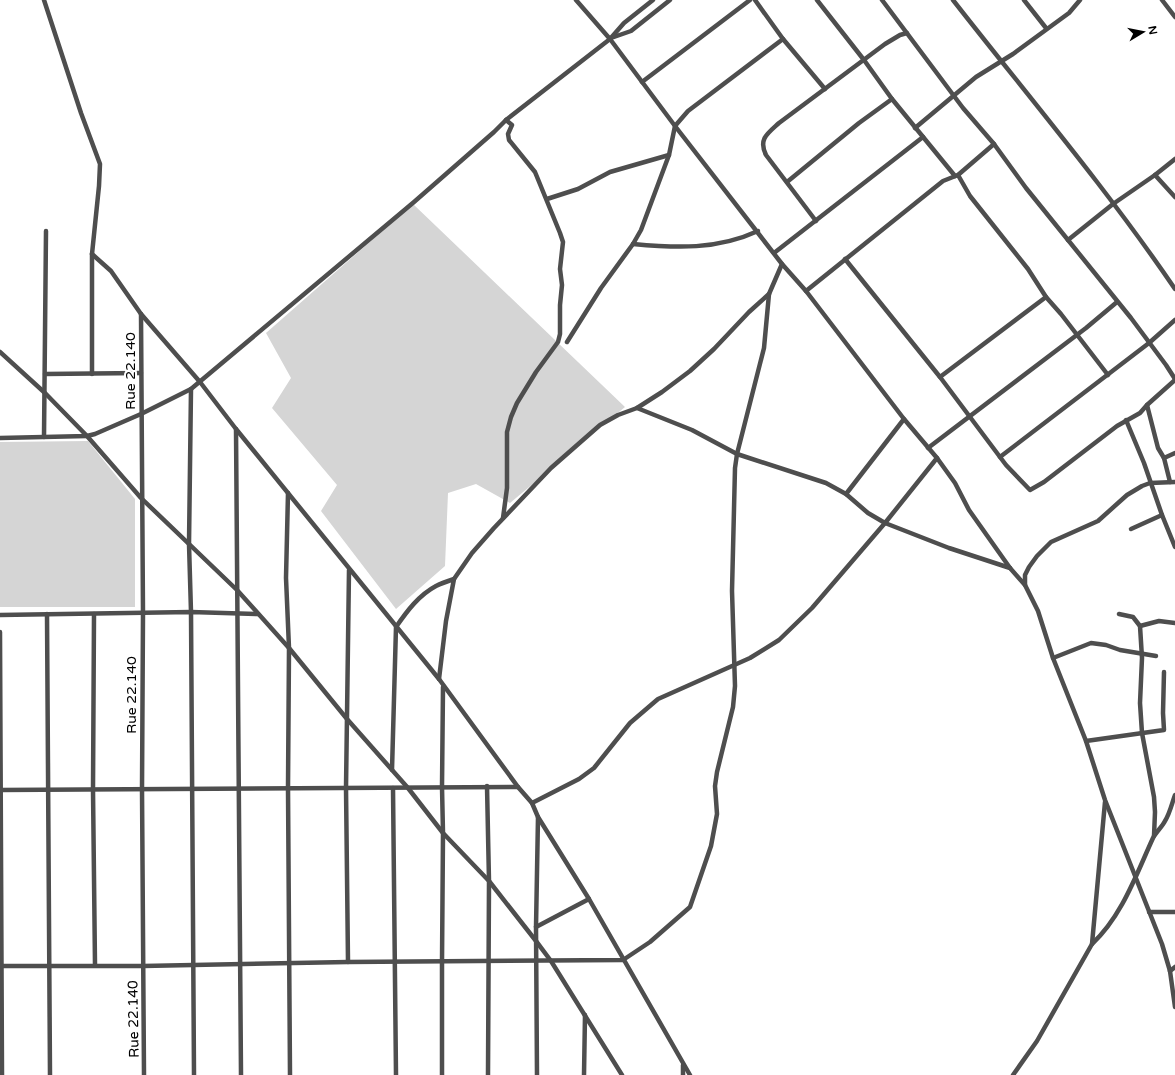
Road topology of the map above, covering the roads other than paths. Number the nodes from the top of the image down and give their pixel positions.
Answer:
1 (44, 0) edge
2 (576, 0) edge
3 (643, 0) edge
4 (653, 0) edge
5 (670, 0) edge
6 (750, 0) edge
7 (755, 0) edge
8 (817, 0) edge
9 (882, 0) edge
10 (953, 0) edge
11 (1024, 0) edge
12 (1080, 0) edge
13 (1162, 0) edge
14 (647, 5) junction
15 (1175, 17) edge
16 (1046, 28) junction
17 (907, 33) junction
18 (610, 39) junction
19 (783, 39) junction
20 (864, 60) junction
21 (1001, 61) junction
22 (642, 82) junction
23 (825, 89) junction
24 (954, 95) junction
25 (892, 99) junction
26 (506, 120) junction
27 (675, 126) junction
28 (915, 128) junction
29 (923, 137) junction
30 (994, 144) junction
31 (669, 155) junction
32 (1175, 159) edge
33 (1155, 175) junction
34 (956, 176) junction
35 (787, 182) junction
36 (1175, 197) edge
37 (547, 199) junction
38 (1113, 204) junction
39 (816, 221) junction
40 (758, 231) junction
41 (46, 232) dead end
42 (1068, 240) junction
43 (633, 244) junction
44 (774, 253) junction
45 (92, 254) junction
46 (845, 259) junction
47 (782, 264) junction
48 (1175, 289) edge
49 (806, 291) junction
50 (769, 294) junction
51 (1046, 297) junction
52 (1118, 302) junction
53 (141, 314) junction
54 (1175, 320) edge
55 (1076, 334) junction
56 (567, 342) dead end
57 (1149, 343) junction
58 (0, 352) edge
59 (141, 373) junction
60 (45, 374) junction
61 (92, 374) junction
62 (1108, 375) junction
63 (940, 377) junction
64 (1175, 380) edge
65 (200, 382) junction
66 (191, 389) junction
67 (45, 393) junction
68 (1147, 405) junction
69 (636, 408) junction
70 (141, 414) junction
71 (969, 416) junction
72 (904, 419) junction
73 (1126, 420) junction
74 (236, 429) junction
75 (87, 436) junction
76 (44, 437) junction
77 (0, 438) edge
78 (928, 448) junction
79 (1175, 453) edge
80 (737, 454) junction
81 (1000, 457) junction
82 (937, 458) junction
83 (1164, 458) junction
84 (1173, 482) edge
85 (1150, 483) junction
86 (288, 493) junction
87 (846, 494) junction
88 (141, 498) junction
89 (1162, 515) junction
90 (503, 518) junction
91 (885, 523) junction
92 (1131, 529) dead end
93 (189, 544) junction
94 (1175, 547) edge
95 (1010, 568) junction
96 (349, 570) junction
97 (454, 579) junction
98 (1025, 585) junction
99 (237, 590) junction
100 (191, 612) junction
101 (143, 613) junction
102 (237, 613) junction
103 (47, 614) junction
104 (94, 614) junction
105 (258, 614) junction
106 (1119, 614) dead end
107 (0, 615) edge
108 (1175, 623) edge
109 (1140, 626) junction
110 (396, 627) junction
111 (0, 632) edge
112 (289, 648) junction
113 (1142, 653) junction
114 (1156, 656) dead end
115 (1052, 658) junction
116 (734, 666) junction
117 (1164, 672) dead end
118 (439, 679) junction
119 (443, 686) junction
120 (346, 719) junction
121 (1142, 733) junction
122 (1086, 741) junction
123 (392, 770) junction
124 (487, 786) junction
125 (442, 787) junction
126 (518, 787) junction
127 (288, 788) junction
128 (346, 788) junction
129 (393, 788) junction
130 (408, 788) junction
131 (142, 789) junction
132 (191, 789) junction
133 (238, 789) junction
134 (0, 790) edge
135 (48, 790) junction
136 (94, 790) junction
137 (1175, 795) edge
138 (1105, 800) junction
139 (532, 803) junction
140 (538, 817) junction
141 (443, 833) junction
142 (1154, 836) junction
143 (1135, 877) junction
144 (489, 882) junction
145 (589, 899) junction
146 (1149, 912) junction
147 (1175, 912) edge
148 (536, 927) junction
149 (536, 942) junction
150 (1092, 944) junction
151 (623, 960) junction
152 (488, 961) junction
153 (536, 961) junction
154 (551, 961) junction
155 (348, 962) junction
156 (395, 962) junction
157 (442, 962) junction
158 (290, 963) junction
159 (240, 964) junction
160 (95, 965) junction
161 (193, 965) junction
162 (1, 966) edge
163 (50, 966) junction
164 (143, 966) junction
165 (1175, 968) edge
166 (1170, 971) junction
167 (1174, 1000) edge
168 (1175, 1008) edge
169 (584, 1015) junction
170 (683, 1064) junction
171 (2, 1075) edge
172 (50, 1075) edge
173 (144, 1075) edge
174 (194, 1075) edge
175 (241, 1075) edge
176 (290, 1075) edge
177 (396, 1075) edge
178 (442, 1075) edge
179 (488, 1075) edge
180 (537, 1075) edge
181 (584, 1075) edge
182 (622, 1075) edge
183 (683, 1075) edge
184 (690, 1075) edge
185 (1013, 1075) edge

1 - 45 street
2 - 18 street
3 - 14 street
4 - 14 street
5 - 18 street
6 - 22 street
7 - 19 street
8 - 20 street
9 - 17 street
10 - 21 street
11 - 16 street
12 - 16 street
13 - 15 street
14 - 18 street
16 - 21 street
17 - 20 street
17 - 24 street
18 - 22 street
18 - 26 street
19 - 23 street
19 - 27 street
20 - 23 street
20 - 25 street
21 - 24 street
21 - 38 street
22 - 27 street
23 - 35 street
24 - 28 street
24 - 30 street
25 - 28 street
25 - 35 street
26 - 37 street
26 - 65 street
27 - 31 street
27 - 40 street
28 - 29 street
29 - 34 street
29 - 39 street
30 - 34 street
30 - 42 street
31 - 37 street
31 - 43 street
32 - 33 street
33 - 36 street
33 - 38 street
34 - 46 street
34 - 51 street
35 - 39 street
37 - 90 street
38 - 42 street
38 - 48 street
39 - 44 street
40 - 43 street
40 - 44 street
41 - 60 street
42 - 52 street
43 - 56 street
44 - 47 street
45 - 53 street
45 - 61 street
46 - 49 street
46 - 63 street
47 - 49 street
47 - 50 street
49 - 72 street
50 - 69 street
50 - 80 street
51 - 55 street
51 - 63 street
52 - 55 street
52 - 57 street
53 - 59 street, Rue 22.140
53 - 65 street
54 - 57 street
55 - 62 street
55 - 71 street
57 - 62 street
57 - 64 street
58 - 67 street
59 - 61 street
59 - 70 street, Rue 22.140
60 - 61 street
60 - 67 street
62 - 81 street
63 - 71 street
64 - 68 street
65 - 66 street
65 - 74 street
66 - 70 street
66 - 93 street
67 - 75 street
67 - 76 street
68 - 73 street
68 - 83 street
69 - 80 street
69 - 90 street
70 - 75 street
70 - 88 street, Rue 22.140
71 - 78 street
71 - 81 street
72 - 78 street
72 - 87 street
73 - 81 street
73 - 85 street
74 - 86 street
74 - 99 street
75 - 76 street
75 - 88 street
76 - 77 street
78 - 82 street
79 - 83 street
80 - 87 street
80 - 116 street
82 - 91 street
82 - 95 street
83 - 84 street
84 - 85 street
85 - 89 street
85 - 98 street
86 - 96 street
86 - 112 street
87 - 91 street
88 - 93 street
88 - 101 street, Rue 22.140
89 - 92 street
89 - 94 street
90 - 97 street
91 - 95 street
91 - 116 street
93 - 99 street
93 - 100 street
95 - 98 street
96 - 110 street
96 - 120 street
97 - 110 street
97 - 118 street
98 - 115 street
99 - 102 street
99 - 105 street
100 - 101 street
100 - 102 street
100 - 132 street
101 - 104 street
101 - 131 street, Rue 22.140
102 - 105 street
102 - 133 street
103 - 104 street
103 - 107 street
103 - 135 street
104 - 136 street
105 - 112 street
106 - 109 street
108 - 109 street
109 - 113 street
110 - 118 street
110 - 123 street
111 - 134 street
112 - 120 street
112 - 127 street
113 - 114 street
113 - 115 street
113 - 121 street
115 - 122 street
116 - 139 street
116 - 151 street
117 - 121 street
118 - 119 street
119 - 125 street
119 - 126 street
120 - 123 street
120 - 128 street
121 - 122 street
121 - 142 street
122 - 138 street
123 - 130 street
124 - 125 street
124 - 126 street
124 - 144 street
125 - 130 street
125 - 141 street
126 - 139 street
127 - 128 street
127 - 133 street
127 - 158 street
128 - 129 street
128 - 155 street
129 - 130 street
129 - 156 street
130 - 141 street
131 - 132 street
131 - 136 street
131 - 164 street, Rue 22.140
132 - 133 street
132 - 161 street
133 - 159 street
134 - 135 street
134 - 162 street
135 - 136 street
135 - 163 street
136 - 160 street
137 - 142 street
138 - 143 street
138 - 150 street
139 - 140 street
140 - 145 street
140 - 148 street
141 - 144 street
141 - 157 street
142 - 143 street
143 - 146 street
143 - 150 street
144 - 149 street
144 - 152 street
145 - 148 street
145 - 151 street
146 - 147 street
146 - 166 street
148 - 149 street
149 - 153 street
149 - 154 street
150 - 185 street
151 - 154 street
151 - 170 street
152 - 153 street
152 - 157 street
152 - 179 street
153 - 154 street
153 - 180 street
154 - 169 street
155 - 156 street
155 - 158 street
156 - 157 street
156 - 177 street
157 - 178 street
158 - 159 street
158 - 176 street
159 - 161 street
159 - 175 street
160 - 163 street
160 - 164 street
161 - 164 street
161 - 174 street
162 - 163 street
162 - 171 street
163 - 172 street
164 - 173 street, Rue 22.140
165 - 166 street
166 - 167 street
167 - 168 street
169 - 181 street
169 - 182 street
170 - 183 street
170 - 184 street

